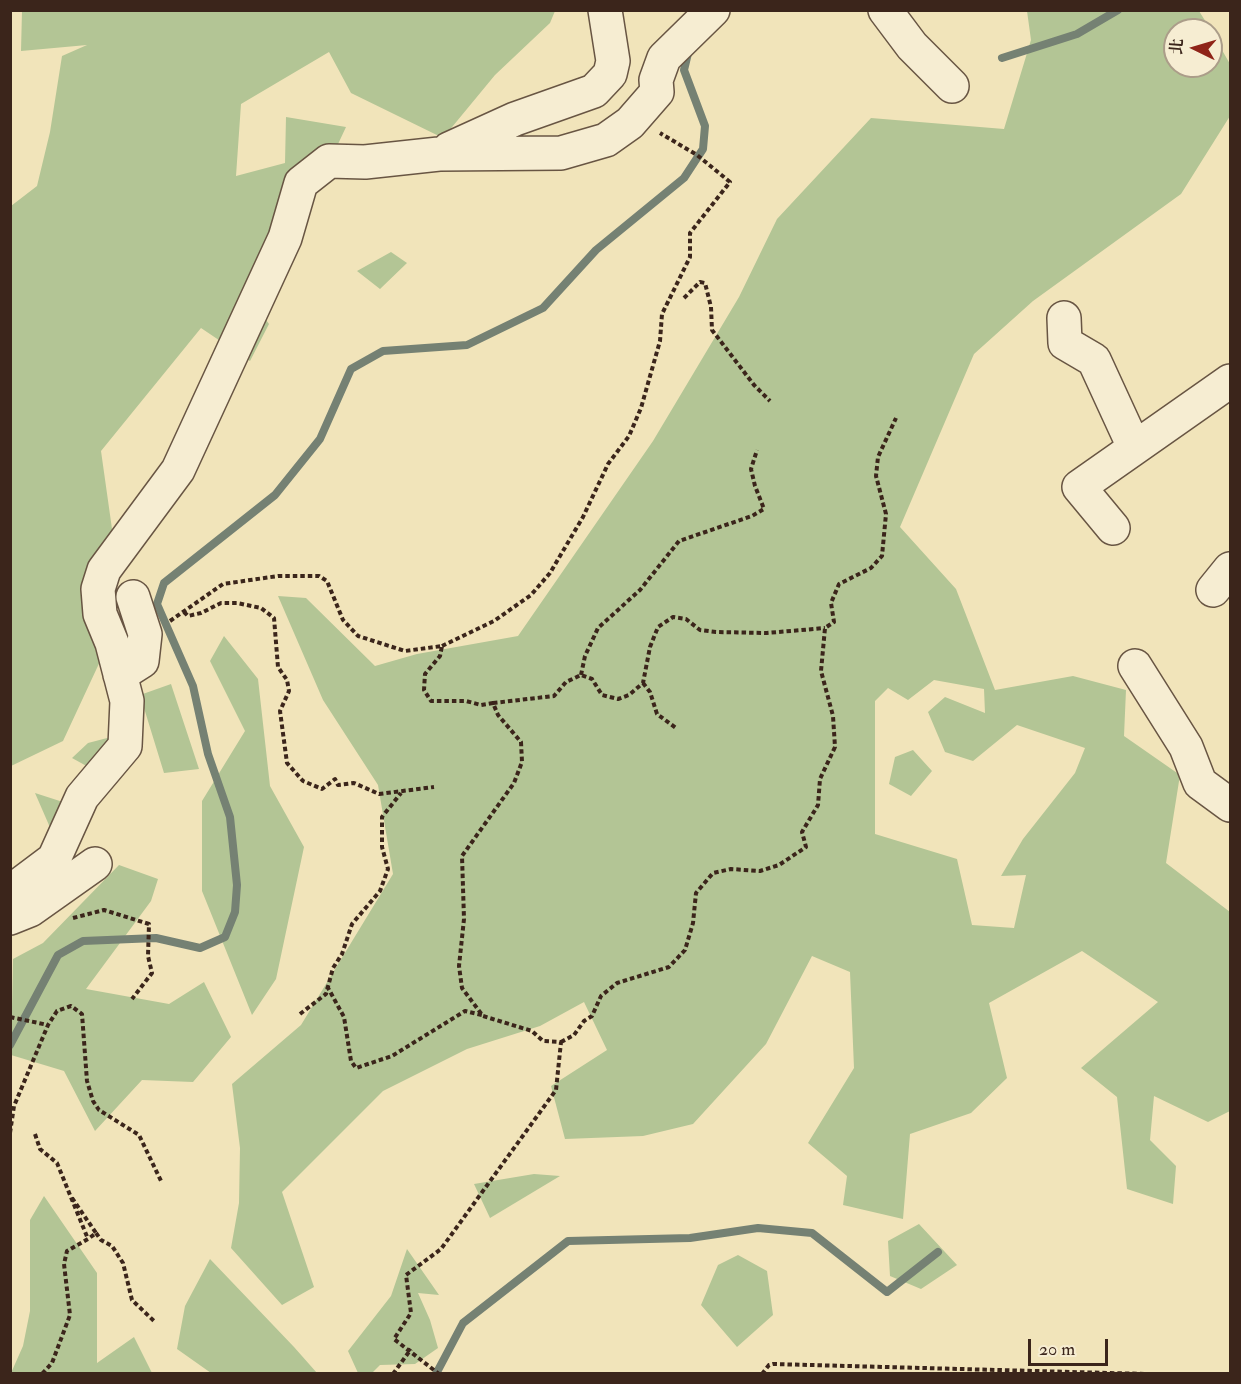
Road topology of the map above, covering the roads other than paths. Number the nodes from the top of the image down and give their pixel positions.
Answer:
1 (605, 10) edge
2 (885, 10) edge
3 (712, 11) edge
4 (952, 86) dead end
5 (439, 154) junction
6 (1064, 318) dead end
7 (1230, 381) edge
8 (1134, 447) junction
9 (1113, 528) dead end
10 (133, 597) dead end
11 (1135, 666) dead end
12 (120, 675) junction
13 (1230, 805) edge
14 (95, 864) dead end
15 (10, 892) edge
16 (10, 918) edge

1 - 5 street
2 - 4 street
3 - 5 street
5 - 12 street
6 - 8 street
7 - 8 street
8 - 9 street
10 - 12 street
11 - 13 street
12 - 15 street
14 - 16 street

